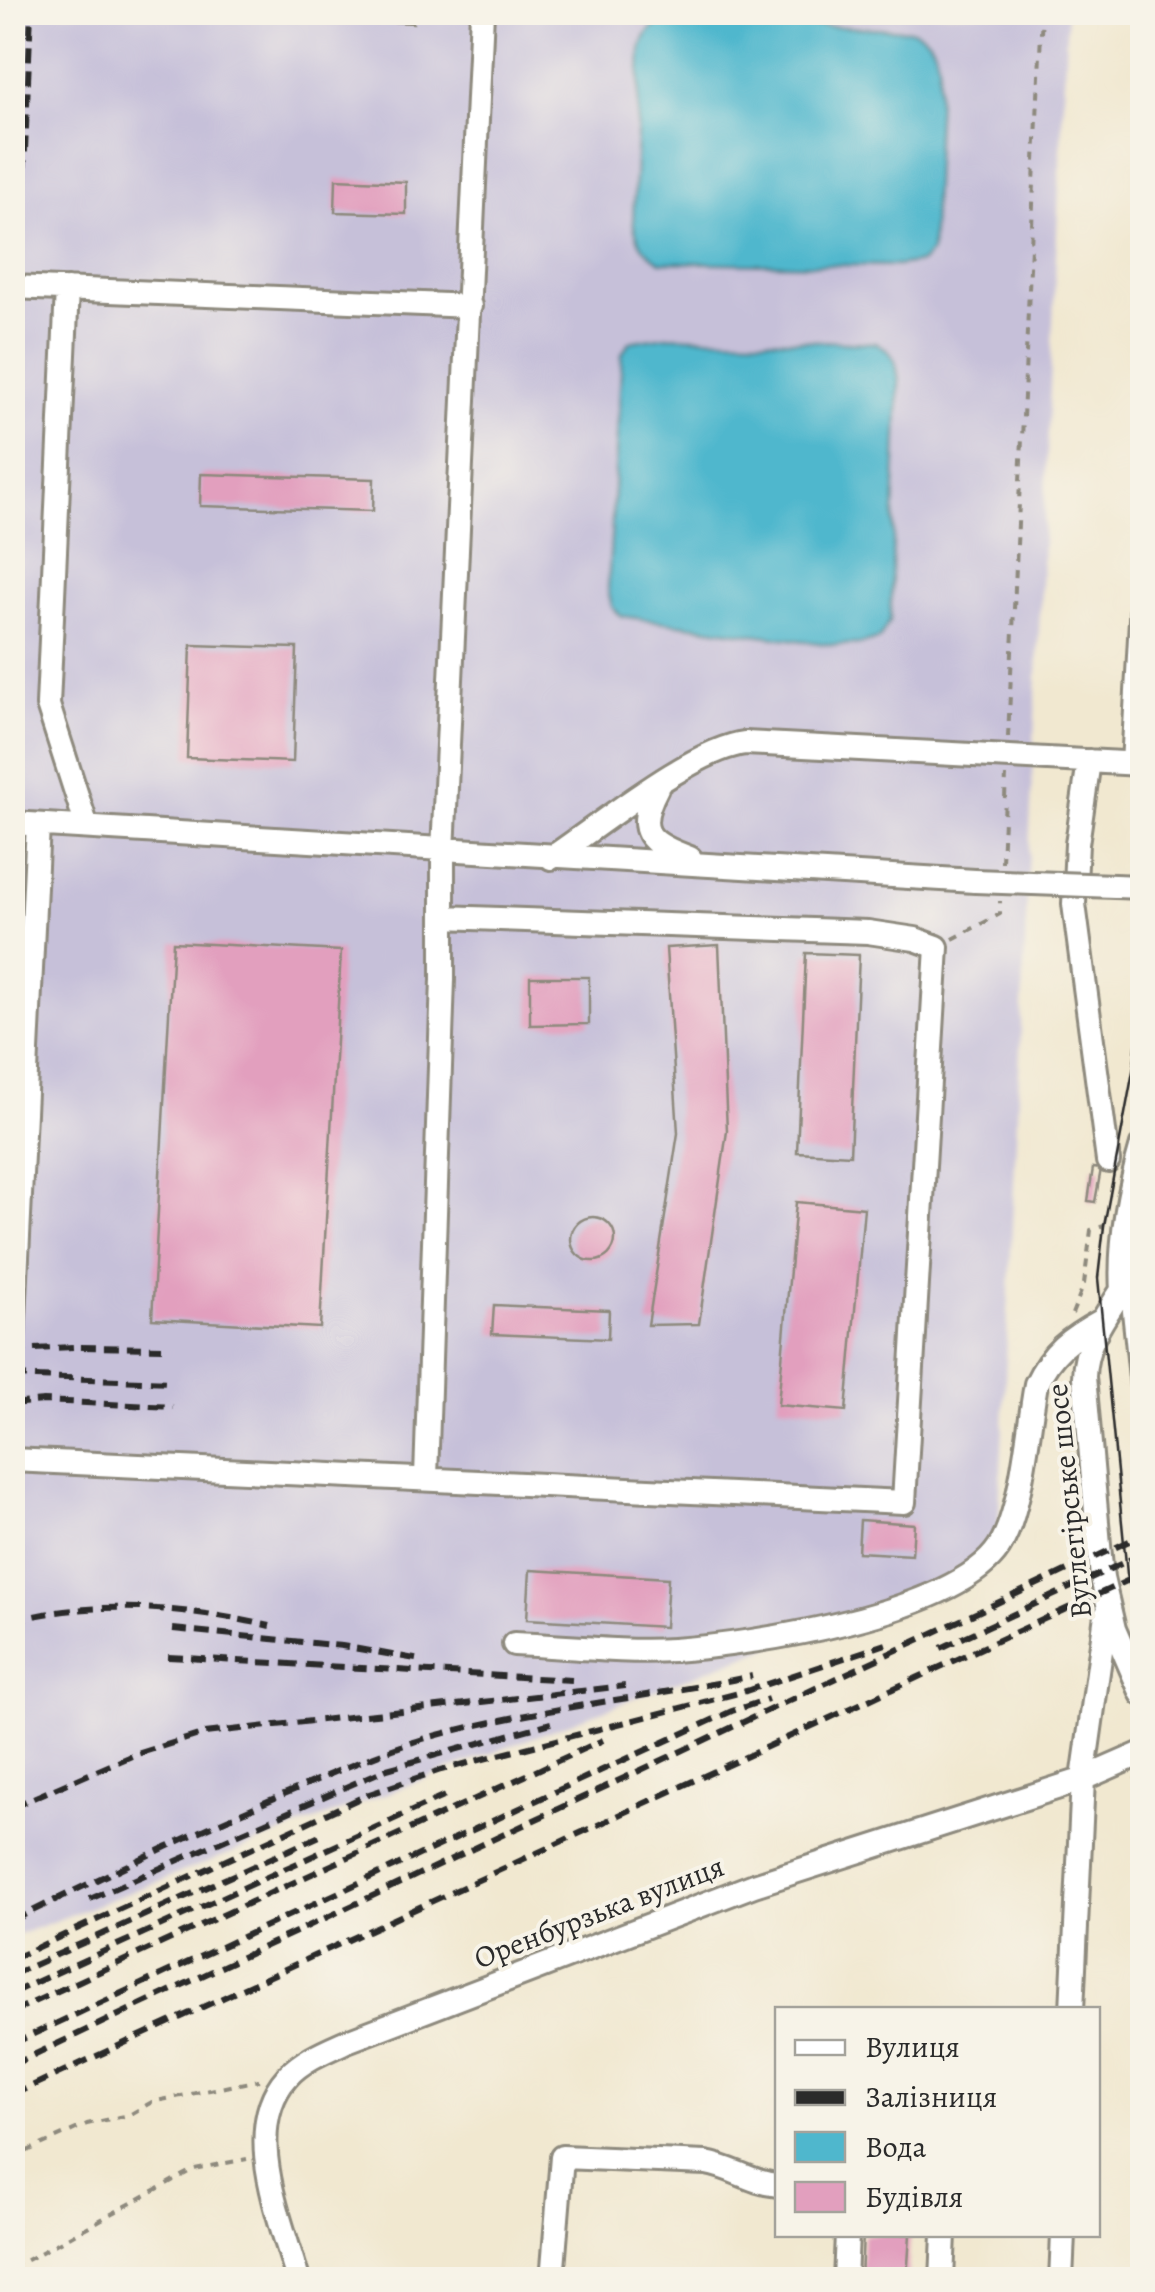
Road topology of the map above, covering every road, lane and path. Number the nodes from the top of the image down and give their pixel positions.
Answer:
1 (482, 12) edge
2 (1042, 12) edge
3 (12, 287) edge
4 (67, 289) junction
5 (470, 306) junction
6 (1142, 601) edge
7 (1007, 757) junction
8 (1089, 762) junction
9 (1138, 764) edge
10 (658, 785) junction
11 (12, 823) edge
12 (38, 825) junction
13 (88, 828) junction
14 (444, 852) junction
15 (551, 858) junction
16 (712, 867) junction
17 (1001, 875) dead end
18 (1142, 887) edge
19 (1000, 894) dead end
20 (443, 918) junction
21 (937, 947) junction
22 (1142, 1146) edge
23 (1108, 1161) dead end
24 (1104, 1226) dead end
25 (1141, 1262) edge
26 (1122, 1292) junction
27 (1101, 1321) junction
28 (1056, 1350) junction
29 (12, 1360) edge
30 (1142, 1386) edge
31 (12, 1460) edge
32 (426, 1478) junction
33 (1107, 1607) junction
34 (514, 1644) dead end
35 (1142, 1694) edge
36 (1142, 1753) edge
37 (1083, 1779) junction
38 (1072, 2007) edge
39 (289, 2074) junction
40 (264, 2156) junction
41 (12, 2158) edge
42 (775, 2185) edge
43 (847, 2237) edge
44 (944, 2237) edge
45 (1063, 2237) edge
46 (12, 2268) edge
47 (298, 2280) edge
48 (552, 2280) edge
49 (845, 2280) edge
50 (942, 2280) edge
51 (1061, 2280) edge

1 - 5 street
2 - 7 path
3 - 4 street
4 - 5 street
4 - 13 street
5 - 14 street
6 - 9 street
7 - 8 street
7 - 10 street
7 - 17 path
8 - 9 street
8 - 23 street
10 - 15 street
10 - 16 street
11 - 12 street
12 - 13 street
12 - 29 street
13 - 14 street
14 - 15 street
14 - 20 street
15 - 16 street
16 - 18 street, bridge
19 - 21 path
20 - 21 street
20 - 32 street
21 - 32 street
22 - 26 street
24 - 28 path
25 - 26 street, Вуглегірське шосе
25 - 30 street
26 - 27 street, Вуглегірське шосе
27 - 28 street
27 - 33 street, Вуглегірське шосе
28 - 34 street
31 - 32 street
33 - 35 street, Вуглегірське шосе
33 - 37 street
36 - 37 street, Оренбурзька вулиця
37 - 38 street
37 - 39 street, Оренбурзька вулиця
39 - 40 street
39 - 41 path
40 - 46 path
40 - 47 street
42 - 48 street
43 - 49 street
44 - 50 street
45 - 51 street

